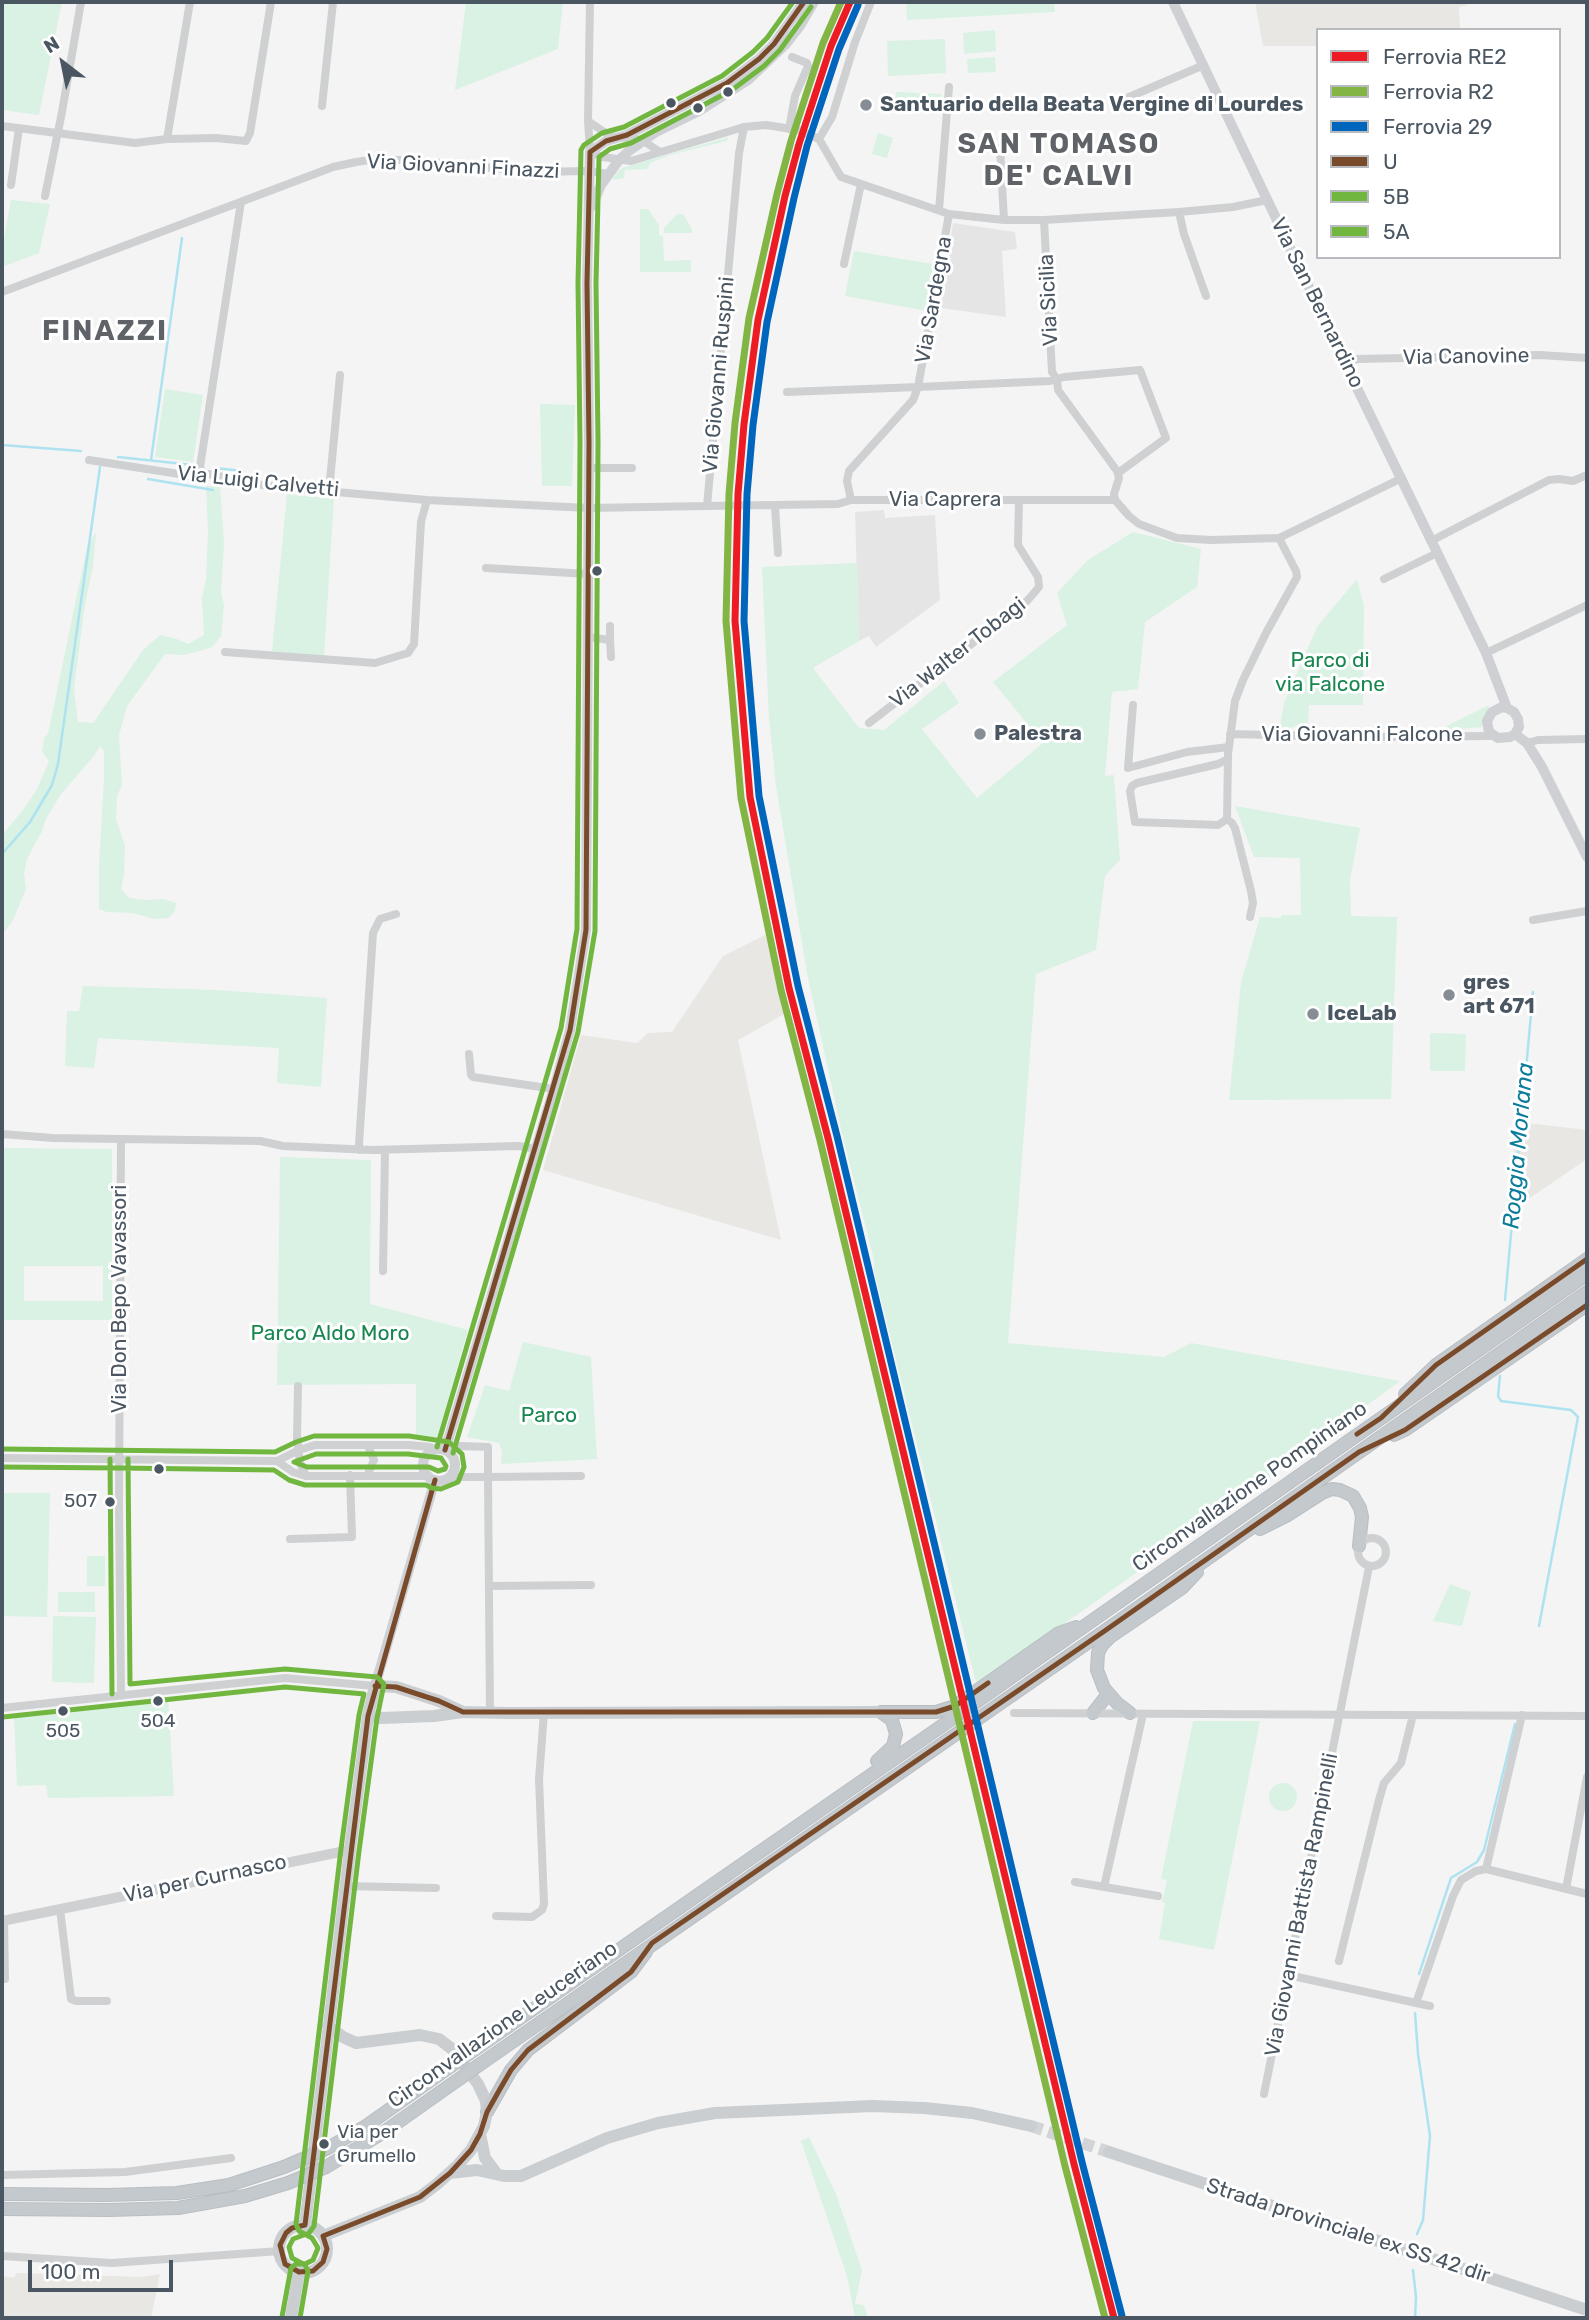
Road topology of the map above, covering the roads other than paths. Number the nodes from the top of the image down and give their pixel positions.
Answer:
1 (80, 2) edge
2 (190, 2) edge
3 (271, 2) edge
4 (333, 2) edge
5 (590, 2) edge
6 (804, 2) edge
7 (814, 2) edge
8 (871, 2) edge
9 (1173, 2) edge
10 (792, 57) dead end
11 (1204, 65) junction
12 (949, 87) dead end
13 (1115, 103) dead end
14 (322, 106) dead end
15 (588, 121) junction
16 (2, 126) edge
17 (744, 127) junction
18 (19, 128) junction
19 (789, 128) junction
20 (58, 134) junction
21 (618, 138) junction
22 (167, 139) junction
23 (819, 139) junction
24 (642, 141) junction
25 (1000, 148) dead end
26 (590, 152) junction
27 (660, 152) junction
28 (619, 160) junction
29 (590, 171) junction
30 (608, 174) junction
31 (861, 184) junction
32 (10, 185) dead end
33 (45, 196) dead end
34 (1267, 200) junction
35 (241, 202) junction
36 (939, 210) junction
37 (590, 212) junction
38 (1179, 212) junction
39 (949, 214) junction
40 (1004, 220) junction
41 (1044, 220) junction
42 (844, 264) dead end
43 (2, 292) edge
44 (1206, 296) dead end
45 (1587, 358) edge
46 (1345, 362) junction
47 (340, 374) dead end
48 (1057, 379) junction
49 (918, 387) junction
50 (787, 392) dead end
51 (89, 460) dead end
52 (589, 468) junction
53 (632, 468) dead end
54 (203, 473) junction
55 (1118, 473) junction
56 (1587, 475) edge
57 (1402, 478) junction
58 (328, 491) junction
59 (427, 500) junction
60 (851, 500) junction
61 (1019, 500) junction
62 (1115, 500) junction
63 (707, 506) junction
64 (775, 506) junction
65 (589, 508) junction
66 (1279, 538) junction
67 (1431, 541) junction
68 (778, 553) dead end
69 (1437, 553) junction
70 (486, 568) dead end
71 (588, 574) junction
72 (1384, 579) dead end
73 (1587, 605) edge
74 (610, 626) dead end
75 (588, 637) junction
76 (610, 640) junction
77 (225, 652) dead end
78 (1486, 653) junction
79 (611, 657) dead end
80 (1133, 705) dead end
81 (1507, 708) junction
82 (869, 723) dead end
83 (1230, 734) junction
84 (1515, 734) junction
85 (1493, 736) junction
86 (1587, 738) edge
87 (1527, 743) junction
88 (1229, 747) junction
89 (1228, 760) junction
90 (1227, 819) junction
91 (1587, 857) edge
92 (1587, 911) edge
93 (396, 914) dead end
94 (1250, 917) dead end
95 (1533, 919) dead end
96 (469, 1054) dead end
97 (549, 1088) junction
98 (2, 1134) edge
99 (121, 1139) junction
100 (537, 1149) junction
101 (360, 1150) junction
102 (385, 1150) junction
103 (1587, 1259) edge
104 (383, 1271) dead end
105 (1587, 1274) edge
106 (1587, 1292) edge
107 (1587, 1306) edge
108 (298, 1386) dead end
109 (1381, 1418) junction
110 (368, 1446) junction
111 (299, 1450) junction
112 (443, 1450) junction
113 (1359, 1452) junction
114 (2, 1458) edge
115 (119, 1460) junction
116 (277, 1461) junction
117 (350, 1475) junction
118 (306, 1476) junction
119 (367, 1476) junction
120 (581, 1476) dead end
121 (488, 1477) junction
122 (436, 1479) junction
123 (290, 1539) dead end
124 (1359, 1546) junction
125 (1223, 1547) junction
126 (1369, 1567) junction
127 (591, 1585) dead end
128 (489, 1586) junction
129 (1090, 1622) junction
130 (375, 1685) junction
131 (121, 1694) junction
132 (1108, 1694) junction
133 (969, 1707) joint
134 (2, 1708) edge
135 (463, 1712) junction
136 (544, 1712) junction
137 (881, 1712) junction
138 (490, 1713) junction
139 (1014, 1713) dead end
140 (1093, 1713) junction
141 (1136, 1714) junction
142 (1341, 1715) junction
143 (1413, 1715) junction
144 (368, 1716) junction
145 (1522, 1716) junction
146 (1587, 1716) edge
147 (972, 1723) joint
148 (1587, 1777) edge
149 (838, 1796) junction
150 (1584, 1814) edge
151 (350, 1850) junction
152 (1486, 1869) junction
153 (1075, 1882) dead end
154 (346, 1886) junction
155 (1104, 1887) junction
156 (436, 1888) dead end
157 (1566, 1889) junction
158 (1587, 1894) edge
159 (1158, 1896) dead end
160 (61, 1909) junction
161 (496, 1916) dead end
162 (3, 1921) edge
163 (652, 1943) junction
164 (1339, 1961) dead end
165 (1288, 1975) junction
166 (5, 1979) dead end
167 (107, 2001) dead end
168 (1416, 2003) junction
169 (1430, 2006) dead end
170 (328, 2026) junction
171 (1264, 2094) dead end
172 (487, 2112) junction
173 (1031, 2126) tunnel mouth
174 (480, 2134) junction
175 (1109, 2152) tunnel mouth
176 (232, 2158) dead end
177 (450, 2173) junction
178 (497, 2174) junction
179 (2, 2175) edge
180 (2, 2194) edge
181 (2, 2209) edge
182 (305, 2225) junction
183 (323, 2236) junction
184 (280, 2251) junction
185 (2, 2256) edge
186 (299, 2273) junction
187 (1587, 2310) edge
188 (291, 2318) edge

1 - 20 street
2 - 22 street
3 - 22 street
4 - 14 street
5 - 15 street
6 - 21 main road
7 - 24 main road
8 - 23 street
9 - 11 main road, Via San Bernardino
10 - 19 street
11 - 13 street
11 - 34 main road, Via San Bernardino
12 - 36 street
15 - 21 street
15 - 26 street
16 - 18 street
17 - 19 street
17 - 27 street
17 - 63 street, Via Giovanni Ruspini
18 - 20 street
18 - 32 street
19 - 23 street
20 - 22 street
20 - 33 street
21 - 24 street
21 - 26 main road
23 - 31 street
24 - 27 street
24 - 28 main road
25 - 40 street
26 - 28 street
26 - 29 main road
27 - 28 street
28 - 30 main road
29 - 30 street, Via Giovanni Finazzi
29 - 35 street, Via Giovanni Finazzi
29 - 37 main road
30 - 37 main road
31 - 36 street
31 - 42 street
34 - 38 street
34 - 46 main road, Via San Bernardino
35 - 43 street, Via Giovanni Finazzi
35 - 54 street
36 - 39 street
37 - 52 main road
38 - 41 street
38 - 44 street
39 - 40 street
39 - 49 street, Via Sardegna
40 - 41 street
41 - 48 street, Via Sicilia
45 - 46 street, Via Canovine
46 - 57 main road, Via San Bernardino
47 - 58 street
48 - 49 street, Via Sardegna
48 - 55 street, Via Sicilia
48 - 55 street
49 - 50 street, Via Sardegna
49 - 60 street, Via Sardegna
51 - 54 street, Via Luigi Calvetti
52 - 53 street
52 - 65 main road
54 - 58 street, Via Luigi Calvetti
55 - 62 street
56 - 67 street
57 - 66 street
57 - 67 main road, Via San Bernardino
58 - 59 street, Via Luigi Calvetti
59 - 65 street, Via Luigi Calvetti
59 - 77 street
60 - 61 street, Via Caprera
60 - 64 street, Via Caprera
61 - 62 street, Via Caprera
61 - 82 street, Via Walter Tobagi
62 - 66 street
63 - 64 street, Via Caprera
63 - 65 street
64 - 68 street
65 - 71 main road
66 - 83 street
67 - 69 main road, Via San Bernardino
69 - 72 street
69 - 78 main road, Via San Bernardino
70 - 71 street
71 - 75 main road
73 - 78 street
74 - 76 street
75 - 76 street
75 - 97 main road
76 - 79 street
78 - 81 main road, Via San Bernardino
80 - 88 street
81 - 84 main road, Via San Bernardino
81 - 85 main road
83 - 85 street, Via Giovanni Falcone
83 - 88 street
84 - 85 main road
84 - 87 main road
86 - 87 street
87 - 91 main road
88 - 89 street
89 - 90 street
89 - 90 street
90 - 94 street
92 - 95 street
93 - 101 street
96 - 97 street
97 - 100 main road
98 - 99 street
99 - 101 street
99 - 115 street, Via Don Bepo Vavassori
100 - 102 street
100 - 112 main road
101 - 102 street
102 - 104 street
103 - 109 highway
105 - 109 highway, Circonvallazione Pompiniano
106 - 113 highway, Circonvallazione Pompiniano
107 - 113 highway
108 - 111 street
109 - 129 highway, Circonvallazione Pompiniano
110 - 111 street
110 - 112 street
110 - 119 street
111 - 116 street
111 - 118 street
112 - 121 street
112 - 122 main road
112 - 122 main road
113 - 125 highway, Circonvallazione Pompiniano
114 - 115 street
115 - 116 street
115 - 131 street, Via Don Bepo Vavassori
116 - 118 street
117 - 118 street
117 - 119 street
117 - 123 street
119 - 122 street
120 - 121 street
121 - 122 street
121 - 128 street
122 - 130 main road
124 - 125 highway
124 - 126 street
124 - 126 street, Via Giovanni Battista Rampinelli
125 - 132 highway
125 - 147 highway, Circonvallazione Pompiniano
126 - 142 street, Via Giovanni Battista Rampinelli
127 - 128 street
128 - 138 street
129 - 133 highway, Circonvallazione Pompiniano
129 - 137 highway
130 - 131 street
130 - 135 main road
130 - 144 main road
131 - 134 street
132 - 140 highway
132 - 141 highway
133 - 149 highway, Circonvallazione Leuceriano
135 - 138 main road
135 - 144 main road
136 - 137 main road
136 - 138 main road
136 - 161 street
137 - 149 highway
139 - 140 street
140 - 141 street
141 - 142 street
141 - 155 street
142 - 143 street
142 - 165 street, Via Giovanni Battista Rampinelli
143 - 145 street
143 - 164 street
144 - 151 main road
145 - 146 street
145 - 152 street
147 - 163 highway, Circonvallazione Leuceriano
148 - 150 street
149 - 180 highway, Circonvallazione Leuceriano, bridge
150 - 157 street
151 - 154 main road
151 - 160 street, Via per Curnasco
152 - 157 street
152 - 168 street
153 - 155 street
154 - 156 street
154 - 170 main road
155 - 159 street
157 - 158 street
160 - 162 street, Via per Curnasco
160 - 167 street
162 - 166 street, Via per Curnasco
163 - 172 highway
163 - 181 highway, Circonvallazione Leuceriano, bridge
165 - 168 street
165 - 171 street, Via Giovanni Battista Rampinelli
168 - 169 street
170 - 172 main road
170 - 182 main road
172 - 174 main road
173 - 178 main road
174 - 177 main road
174 - 178 main road
175 - 187 main road, Strada provinciale ex SS 42 dir
176 - 179 street
177 - 178 main road
177 - 183 main road
182 - 183 main road
182 - 184 main road
183 - 186 main road
184 - 185 street
184 - 186 main road
186 - 188 main road

